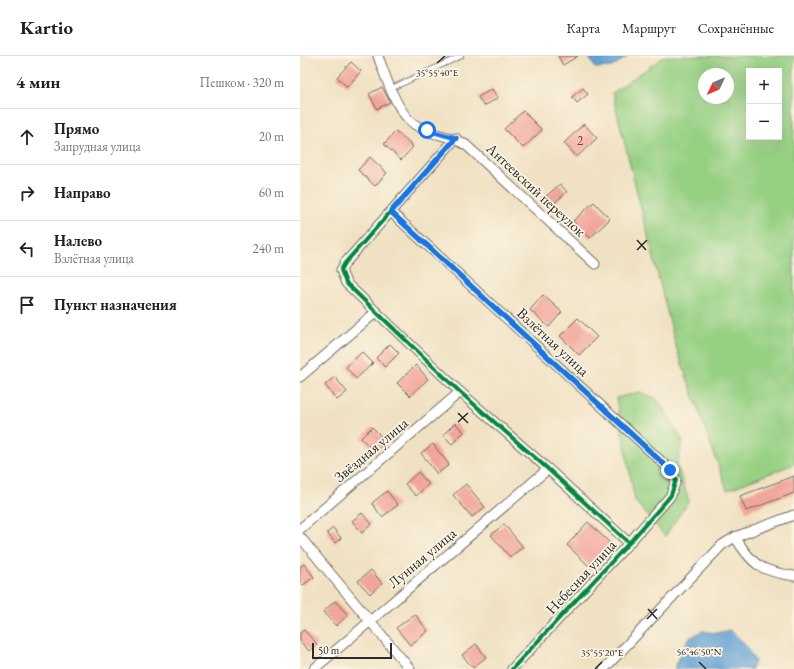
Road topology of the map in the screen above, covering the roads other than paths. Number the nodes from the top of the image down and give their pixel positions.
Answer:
1 (378, 56) edge
2 (461, 56) edge
3 (390, 88) junction
4 (456, 138) junction
5 (391, 212) junction
6 (595, 264) dead end
7 (376, 312) junction
8 (300, 377) edge
9 (460, 392) junction
10 (548, 469) junction
11 (667, 500) joint
12 (794, 515) edge
13 (300, 529) edge
14 (300, 537) edge
15 (735, 537) junction
16 (629, 543) junction
17 (794, 576) edge
18 (370, 620) junction
19 (314, 669) edge
20 (410, 669) edge
21 (512, 669) edge
22 (604, 669) edge

1 - 3 street
2 - 3 lane
3 - 4 street
4 - 5 street
4 - 6 street, Антеевский переулок
5 - 7 street
5 - 11 street, Взлётная улица
7 - 8 street
7 - 9 street
9 - 10 street
9 - 13 street, Звёздная улица
10 - 16 street
10 - 18 street, Лунная улица
11 - 16 street, Небесная улица
12 - 15 street
14 - 18 street
15 - 17 street
15 - 22 street
16 - 21 street, Небесная улица
18 - 19 street, Лунная улица
18 - 20 street

